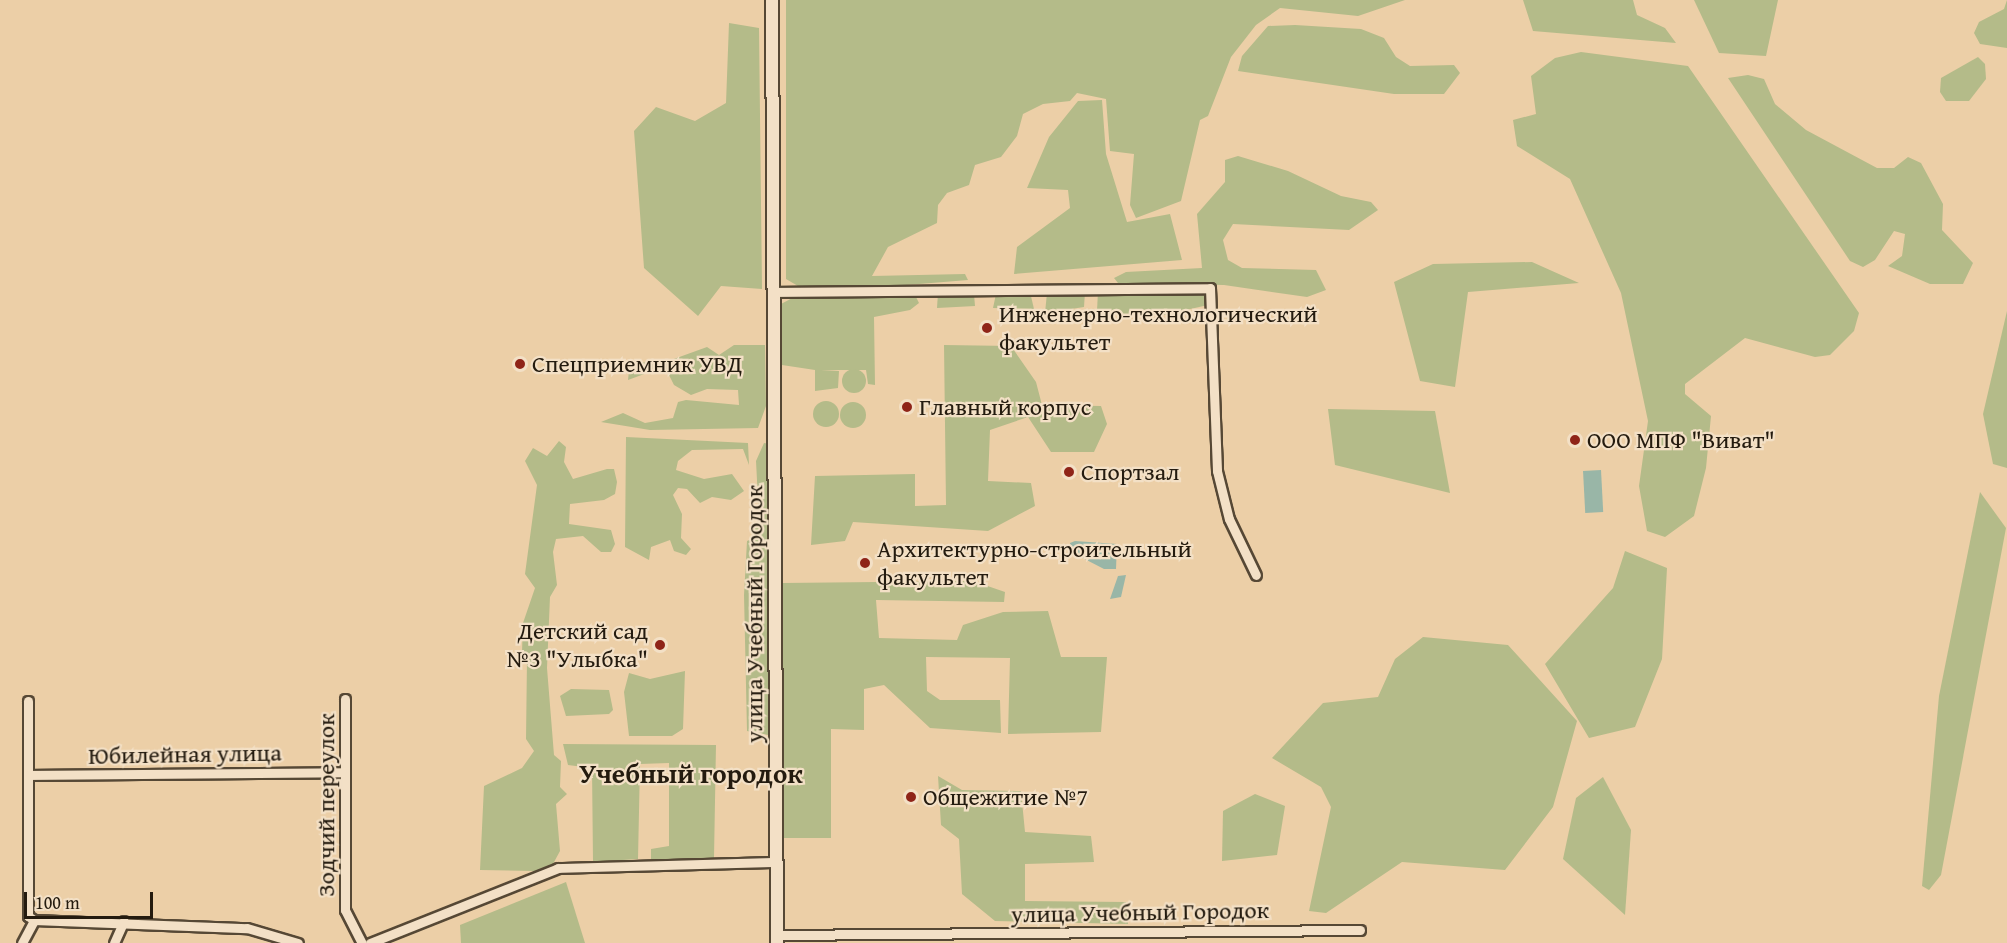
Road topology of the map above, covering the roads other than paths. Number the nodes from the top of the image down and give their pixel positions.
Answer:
1 (772, 0) edge
2 (773, 292) junction
3 (1256, 575) dead end
4 (345, 699) dead end
5 (28, 701) dead end
6 (342, 772) junction
7 (29, 775) junction
8 (777, 862) junction
9 (34, 920) junction
10 (124, 921) junction
11 (1360, 930) dead end
12 (777, 939) edge
13 (22, 943) edge
14 (114, 943) edge
15 (298, 943) edge
16 (362, 943) edge
17 (370, 943) edge

1 - 2 street, улица Учебный Городок
2 - 3 street
2 - 8 street, улица Учебный Городок
4 - 6 street, Зодчий переулок
5 - 7 street
6 - 7 street, Юбилейная улица
6 - 16 street, Зодчий переулок
7 - 9 street
8 - 12 street, улица Учебный Городок
8 - 17 street
9 - 10 street
9 - 13 street
10 - 14 street
10 - 15 street
11 - 12 street, улица Учебный Городок

